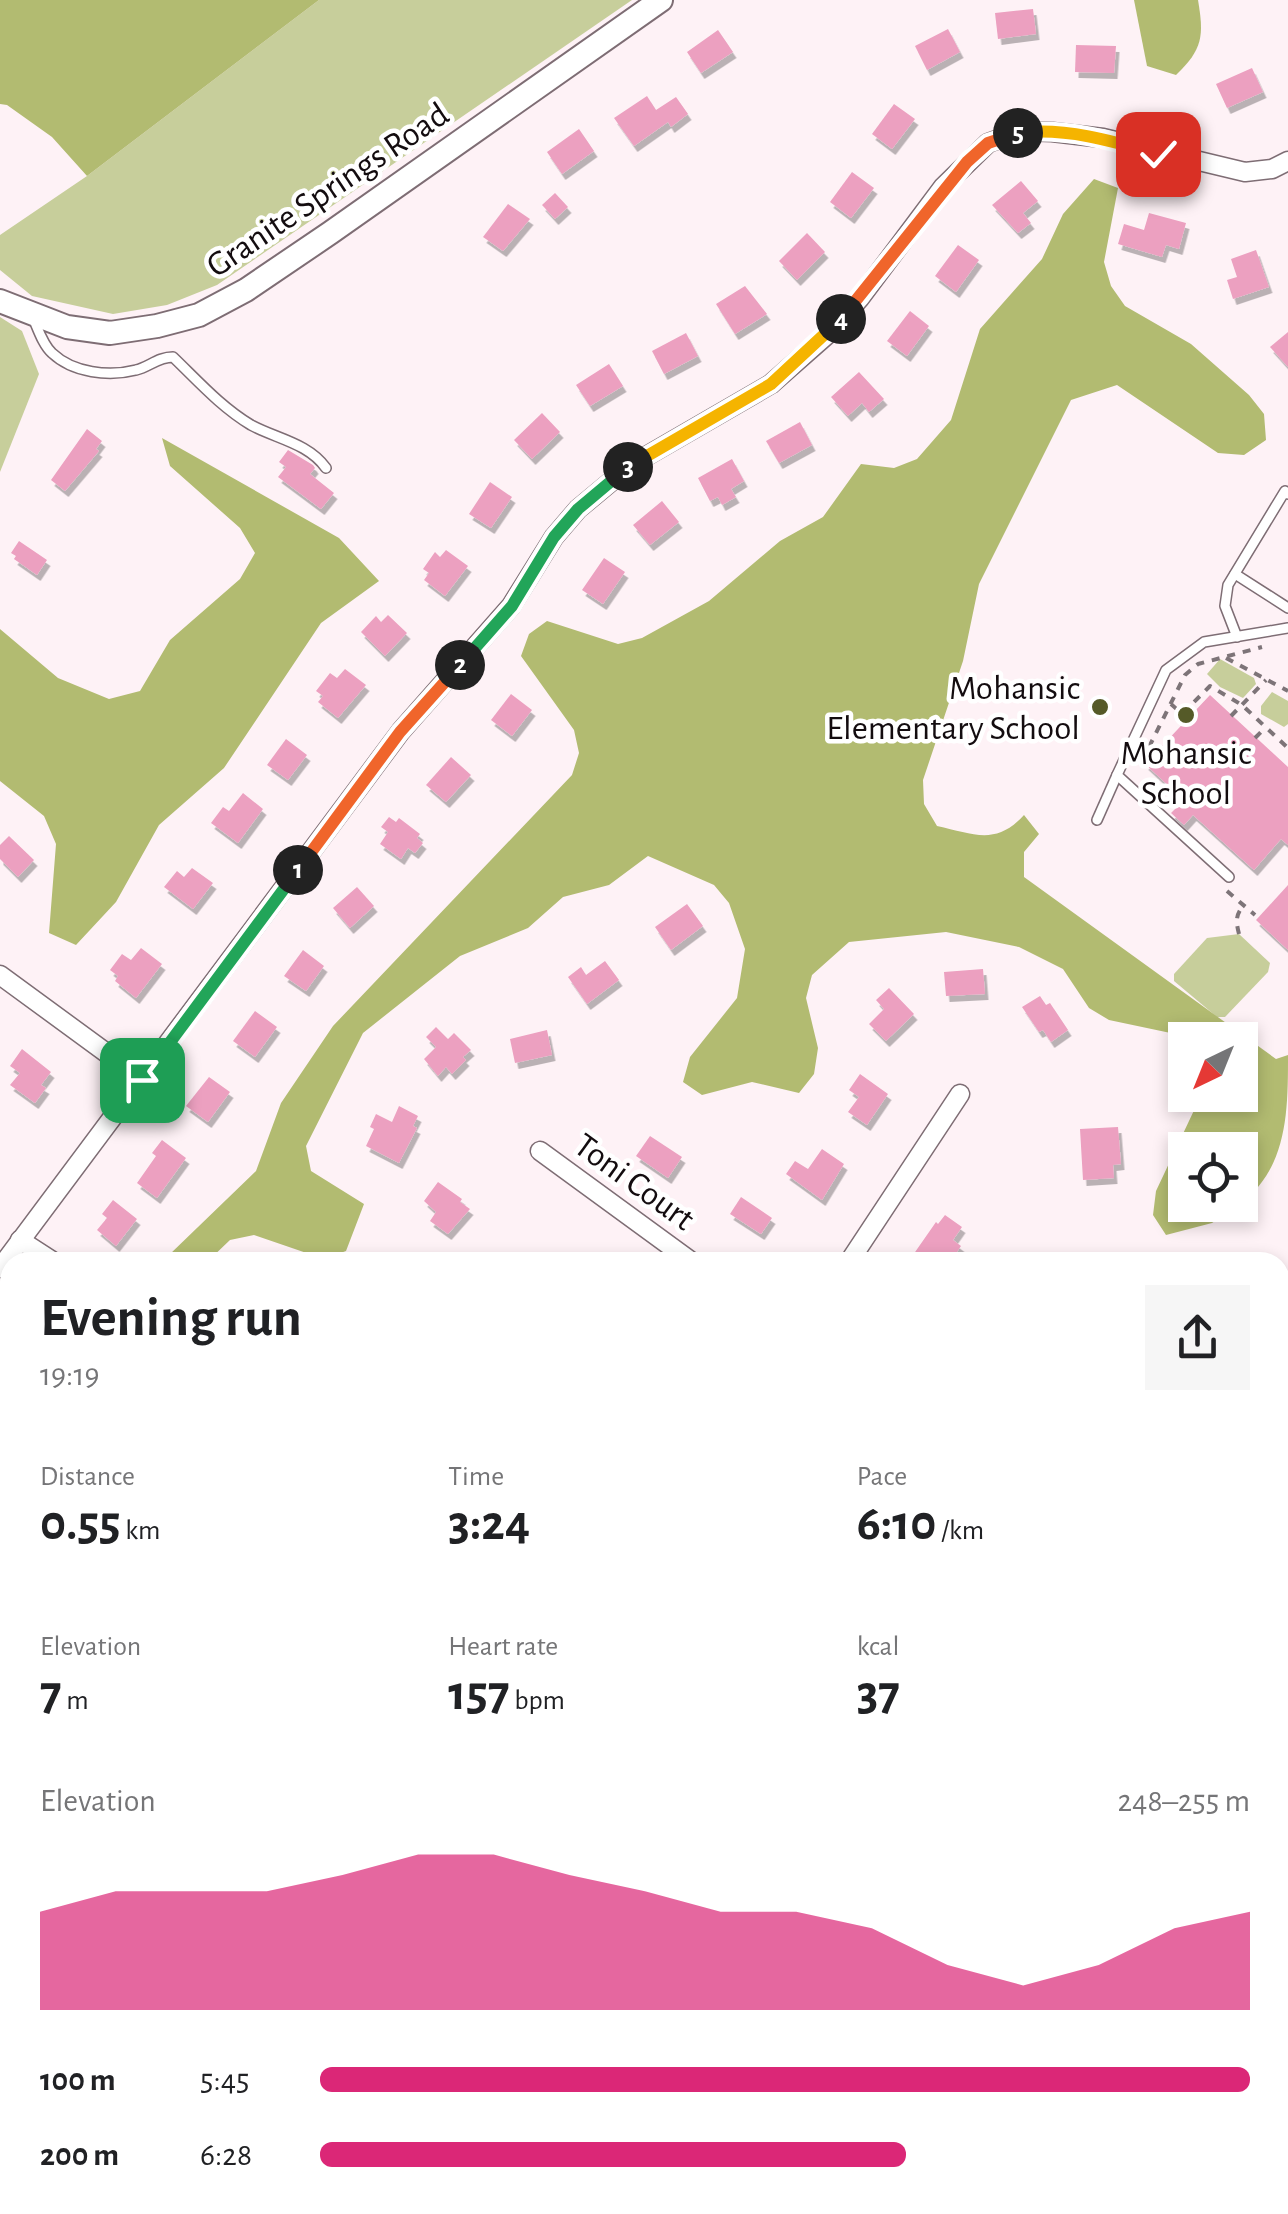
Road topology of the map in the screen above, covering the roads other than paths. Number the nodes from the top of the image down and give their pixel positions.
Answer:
1 (661, 0) edge
2 (1286, 167) edge
3 (0, 300) edge
4 (32, 316) junction
5 (326, 468) dead end
6 (1288, 494) edge
7 (1235, 574) junction
8 (1288, 608) edge
9 (1288, 628) edge
10 (1238, 637) junction
11 (1118, 775) junction
12 (1097, 820) dead end
13 (1229, 877) road end
14 (0, 975) edge
15 (142, 1080) junction
16 (960, 1094) dead end
17 (540, 1151) dead end
18 (20, 1240) junction
19 (11, 1252) edge
20 (39, 1252) edge
21 (678, 1252) edge
22 (856, 1252) edge

1 - 4 street, Granite Springs Road
2 - 15 street
3 - 4 street, Granite Springs Road
4 - 5 lane
6 - 7 lane
7 - 8 lane
7 - 10 lane
9 - 10 lane
10 - 11 lane
11 - 12 lane
11 - 13 lane
14 - 15 street
15 - 18 street
16 - 22 street
17 - 21 street, Toni Court
18 - 19 street
18 - 20 street

